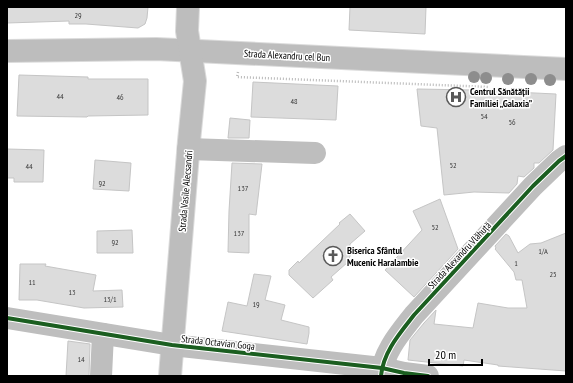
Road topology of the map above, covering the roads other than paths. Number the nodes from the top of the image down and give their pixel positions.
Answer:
1 (188, 7) edge
2 (190, 50) junction
3 (7, 51) edge
4 (566, 69) edge
5 (188, 149) junction
6 (315, 153) dead end
7 (566, 156) edge
8 (7, 318) edge
9 (103, 334) junction
10 (172, 345) junction
11 (382, 372) edge
12 (100, 376) edge
13 (170, 376) edge
14 (428, 376) edge

1 - 2 main road, Strada Vasile Alecsandri
2 - 3 main road, Strada Alexandru cel Bun
2 - 4 main road, Strada Alexandru cel Bun
2 - 5 main road, Strada Vasile Alecsandri
5 - 6 street
5 - 10 main road, Strada Vasile Alecsandri
7 - 11 street, Strada Alexandru Vlăhuță
8 - 9 street, Strada Octavian Goga
9 - 10 street, Strada Octavian Goga
9 - 12 street
10 - 11 street, Strada Octavian Goga
10 - 13 main road, Strada Vasile Alecsandri
11 - 14 street, Strada Octavian Goga

